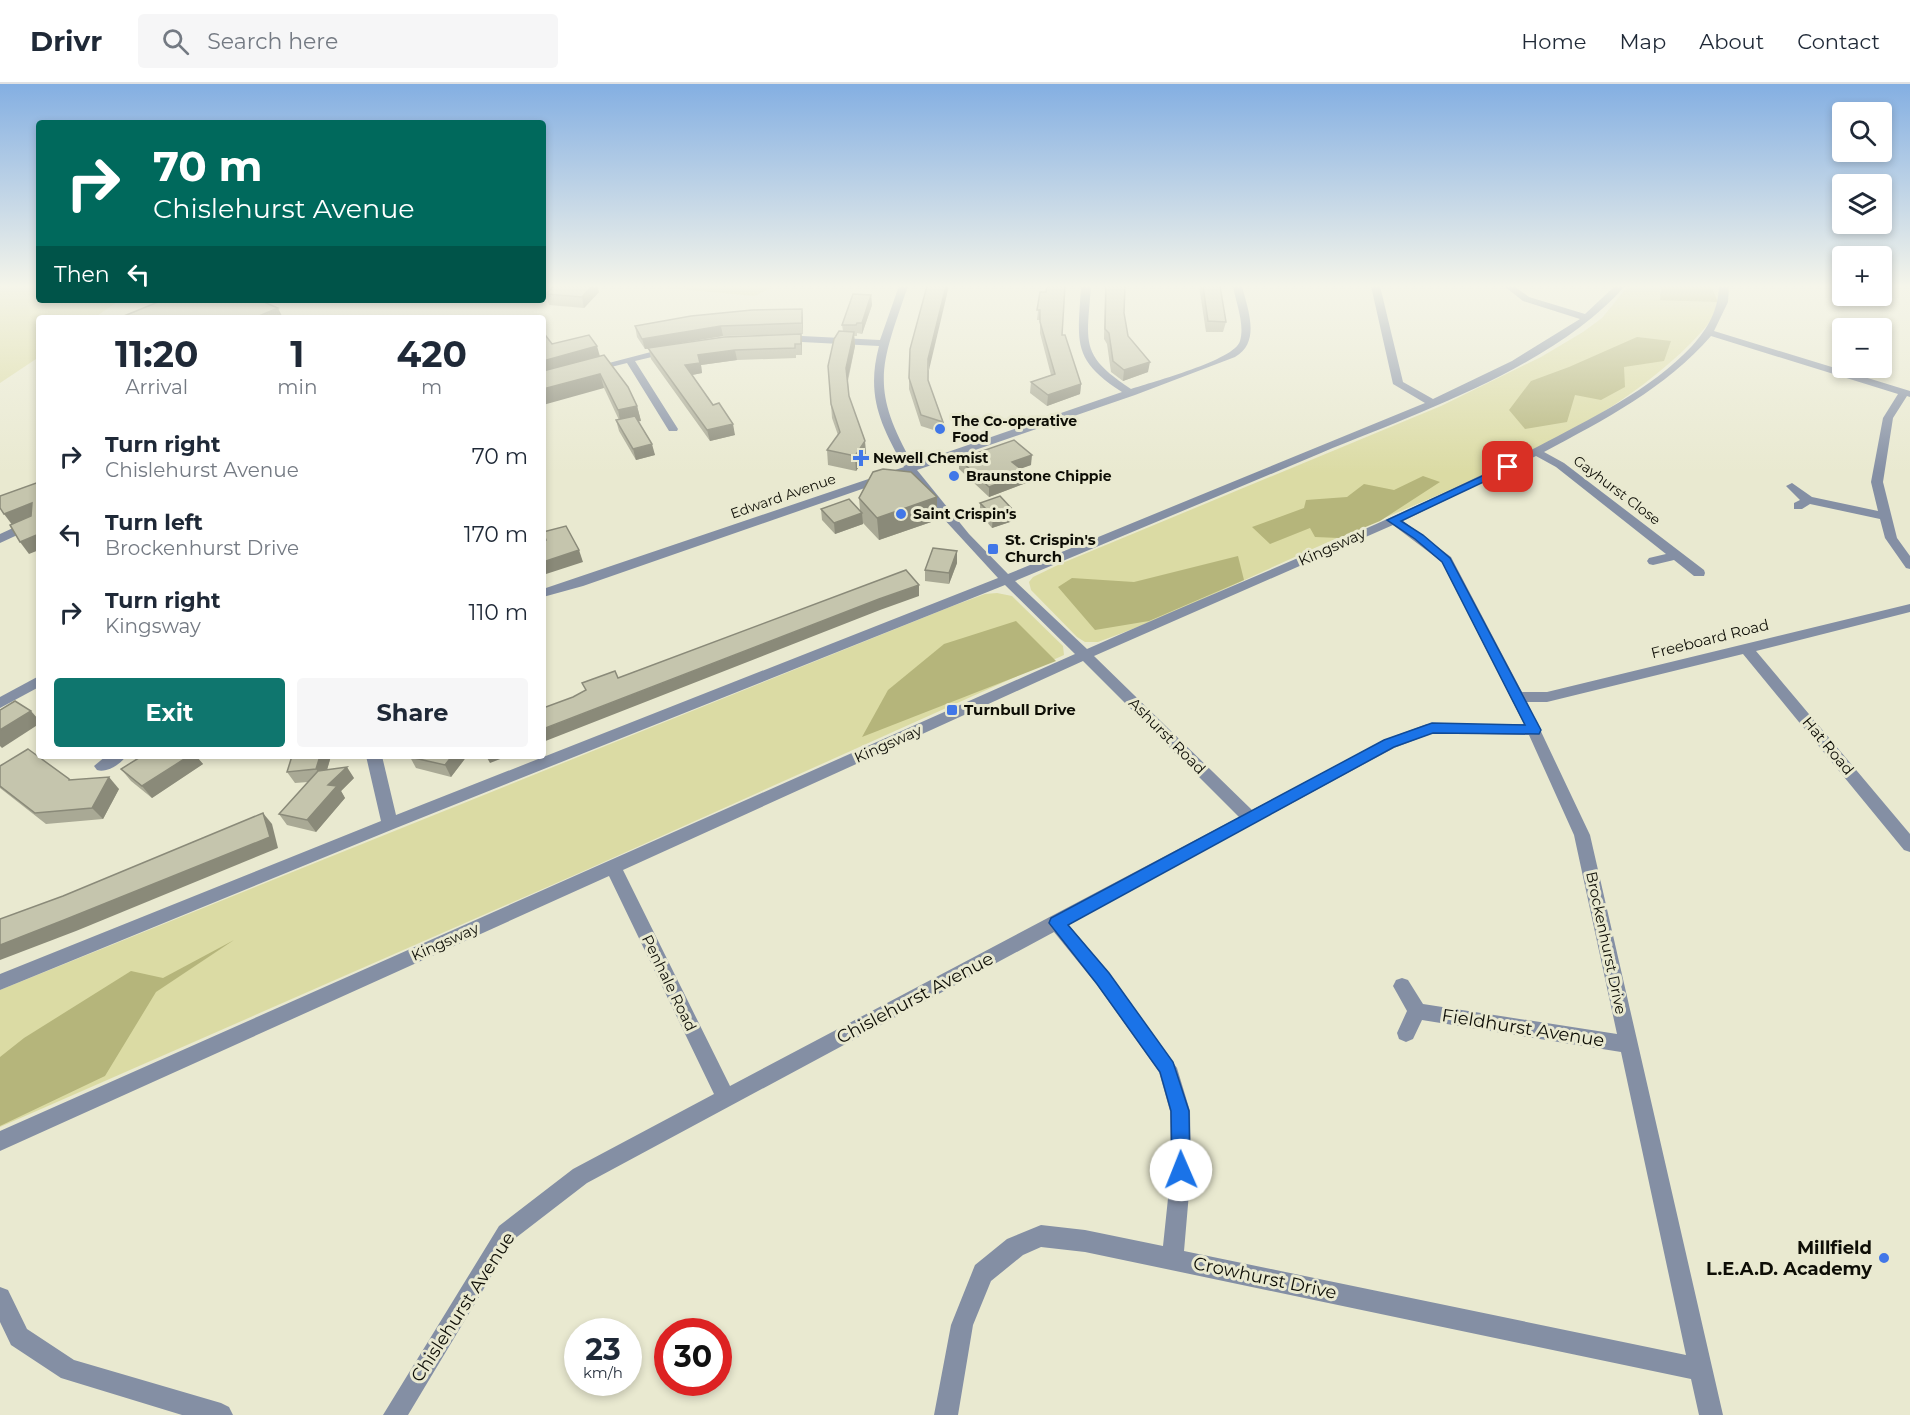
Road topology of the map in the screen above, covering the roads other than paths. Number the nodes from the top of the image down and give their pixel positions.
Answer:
1 (676, 348) edge
2 (884, 348) edge
3 (1085, 348) edge
4 (1240, 348) edge
5 (1390, 348) edge
6 (1539, 348) edge
7 (1693, 348) edge
8 (1761, 348) edge
9 (629, 359) junction
10 (579, 372) edge
11 (1131, 393) junction
12 (1907, 393) edge
13 (1433, 403) junction
14 (673, 429) dead end
15 (1538, 453) junction
16 (911, 468) junction
17 (1792, 486) dead end
18 (1884, 516) junction
19 (1393, 520) junction
20 (36, 522) edge
21 (0, 540) edge
22 (1677, 555) junction
23 (1653, 561) dead end
24 (1910, 565) edge
25 (1699, 573) dead end
26 (1006, 578) junction
27 (546, 592) edge
28 (1910, 608) edge
29 (1745, 647) junction
30 (1084, 654) junction
31 (36, 683) edge
32 (1516, 698) junction
33 (0, 703) edge
34 (1534, 730) junction
35 (113, 759) edge
36 (375, 759) edge
37 (102, 766) dead end
38 (1250, 818) junction
39 (390, 824) junction
40 (1910, 845) edge
41 (613, 867) junction
42 (1057, 923) junction
43 (0, 982) edge
44 (1402, 986) dead end
45 (1417, 1011) junction
46 (1406, 1033) dead end
47 (1629, 1044) junction
48 (726, 1098) junction
49 (0, 1141) edge
50 (1172, 1259) junction
51 (0, 1298) edge
52 (1700, 1369) junction
53 (221, 1415) edge
54 (395, 1415) edge
55 (946, 1415) edge
56 (1711, 1415) edge

1 - 9 street
2 - 16 street
3 - 11 street
4 - 11 street, Edward Avenue
5 - 13 street
6 - 13 street
7 - 15 street, Kingsway
8 - 12 street
9 - 10 street
9 - 14 street
11 - 16 street, Edward Avenue
12 - 18 street
13 - 26 street
15 - 19 street, Kingsway
15 - 22 street, Gayhurst Close
16 - 26 street
16 - 27 street, Edward Avenue
17 - 18 street
18 - 24 street
19 - 30 street, Kingsway
19 - 32 street, Brockenhurst Drive
20 - 21 street
22 - 23 street
22 - 25 street, Gayhurst Close
26 - 30 street
26 - 39 street
28 - 29 street, Freeboard Road
29 - 32 street, Freeboard Road
29 - 40 street, Hat Road
30 - 38 street, Ashurst Road
30 - 41 street, Kingsway
31 - 33 street
32 - 34 street, Brockenhurst Drive
34 - 38 street, Chislehurst Avenue
34 - 47 street, Brockenhurst Drive
35 - 37 street
36 - 39 street
38 - 42 street, Chislehurst Avenue
39 - 43 street
41 - 48 street, Penhale Road
41 - 49 street, Kingsway
42 - 48 street, Chislehurst Avenue
42 - 50 street
44 - 45 street
45 - 46 street
45 - 47 street, Fieldhurst Avenue
47 - 52 street, Brockenhurst Drive
48 - 54 street, Chislehurst Avenue
50 - 52 street, Crowhurst Drive
50 - 55 street, Crowhurst Drive
51 - 53 street
52 - 56 street, Brockenhurst Drive

